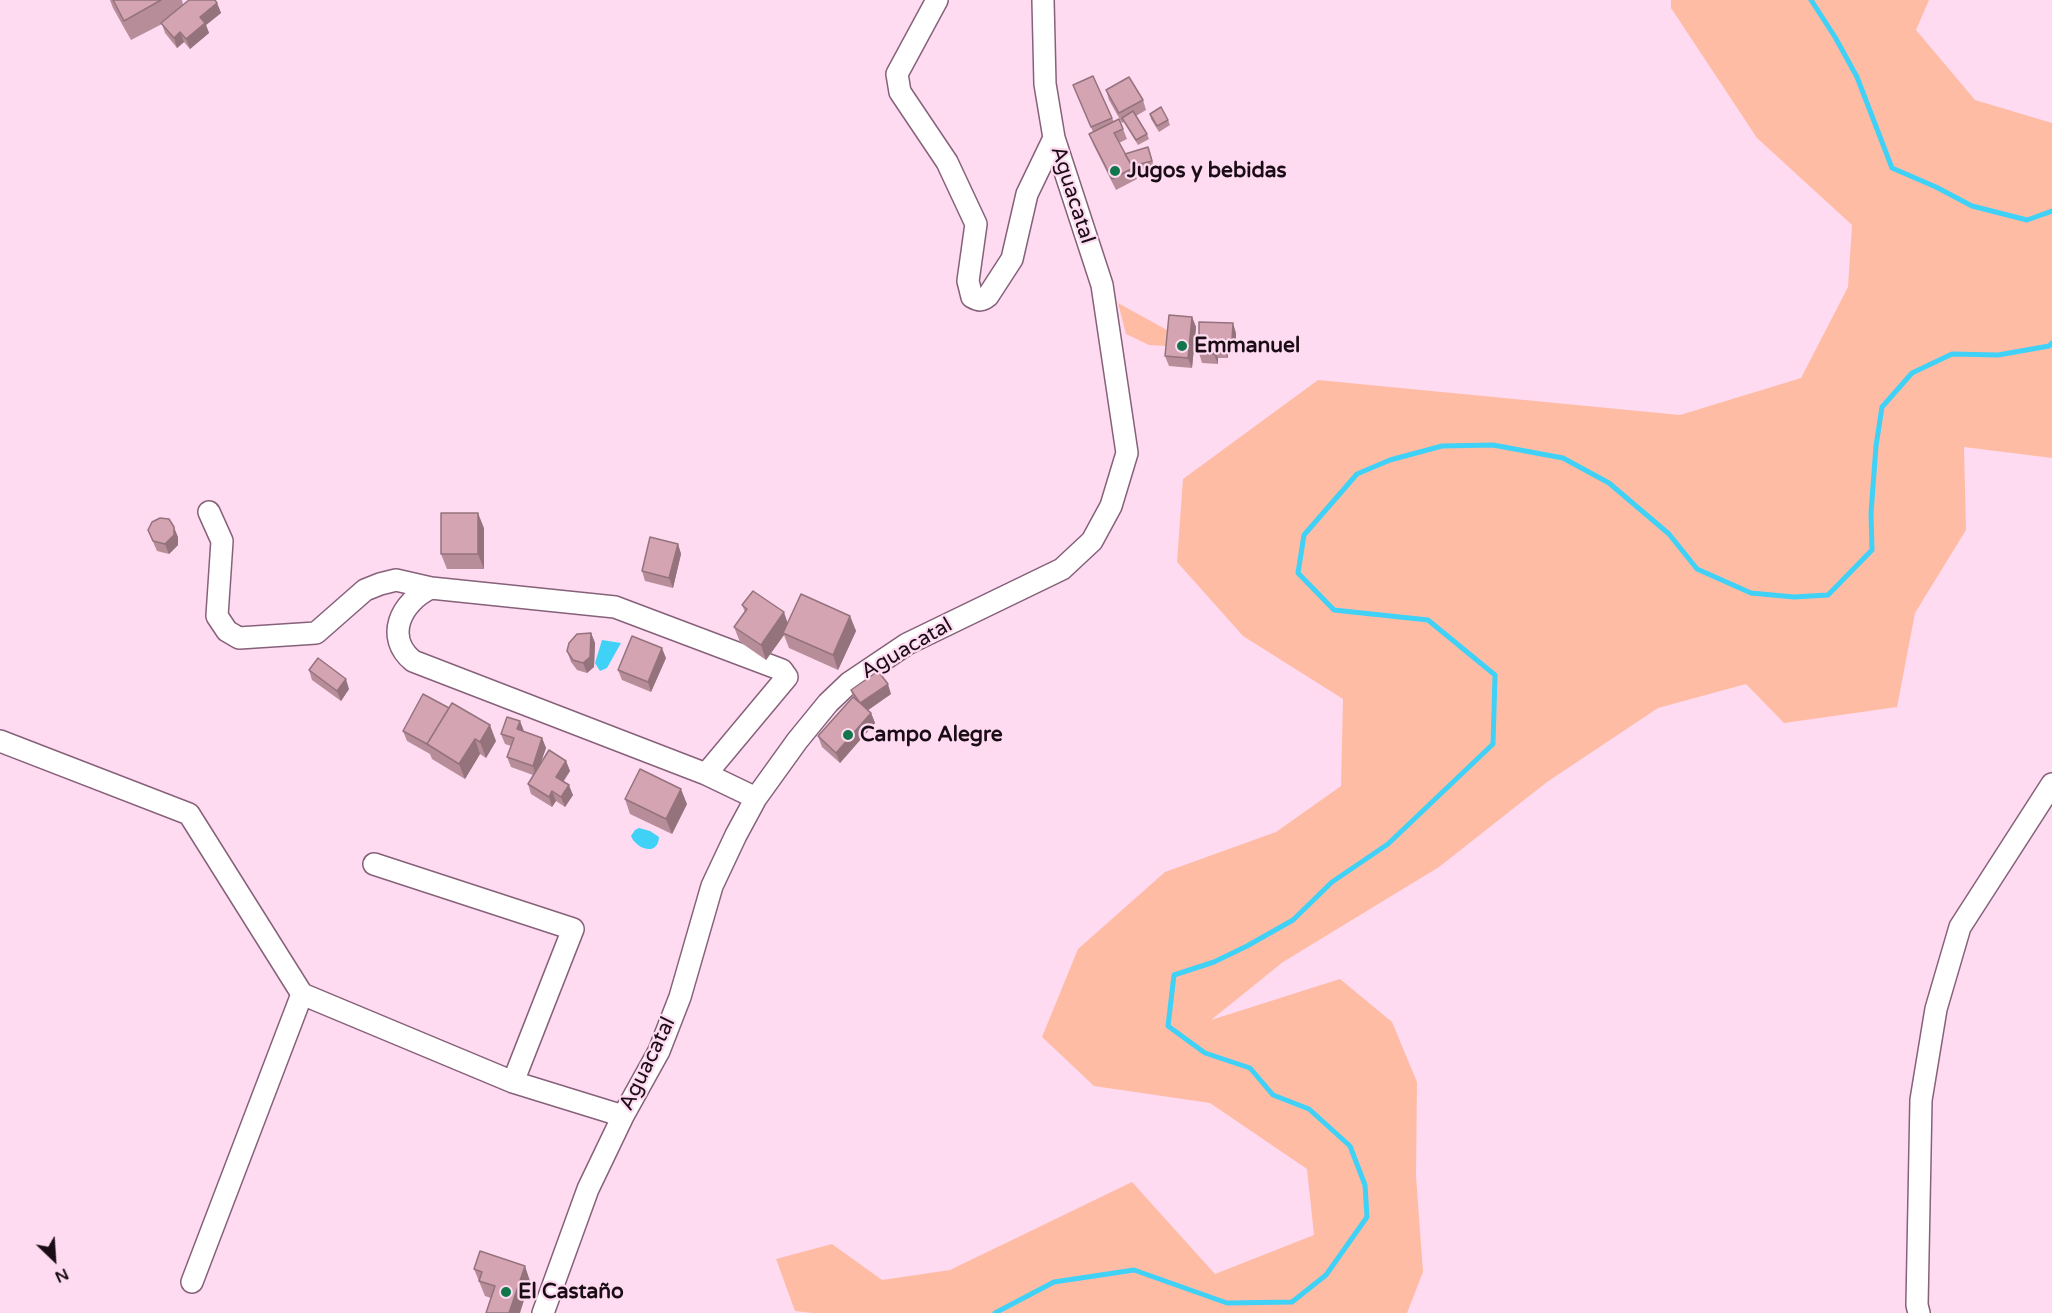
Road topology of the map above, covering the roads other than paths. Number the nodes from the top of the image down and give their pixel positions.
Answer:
1 (937, 0) edge
2 (1043, 0) edge
3 (1054, 138) junction
4 (209, 512) dead end
5 (431, 588) junction
6 (0, 741) edge
7 (706, 774) junction
8 (2052, 784) edge
9 (756, 798) junction
10 (374, 864) dead end
11 (302, 994) junction
12 (513, 1082) junction
13 (623, 1116) junction
14 (192, 1282) dead end
15 (543, 1313) edge
16 (1919, 1313) edge

1 - 3 street
2 - 3 street, Aguacatal
3 - 9 street, Aguacatal
4 - 5 street
5 - 7 street
5 - 7 street
6 - 11 street
7 - 9 street
8 - 16 street
9 - 13 street, Aguacatal
10 - 12 street
11 - 12 street
11 - 14 street
12 - 13 street
13 - 15 street, Aguacatal

